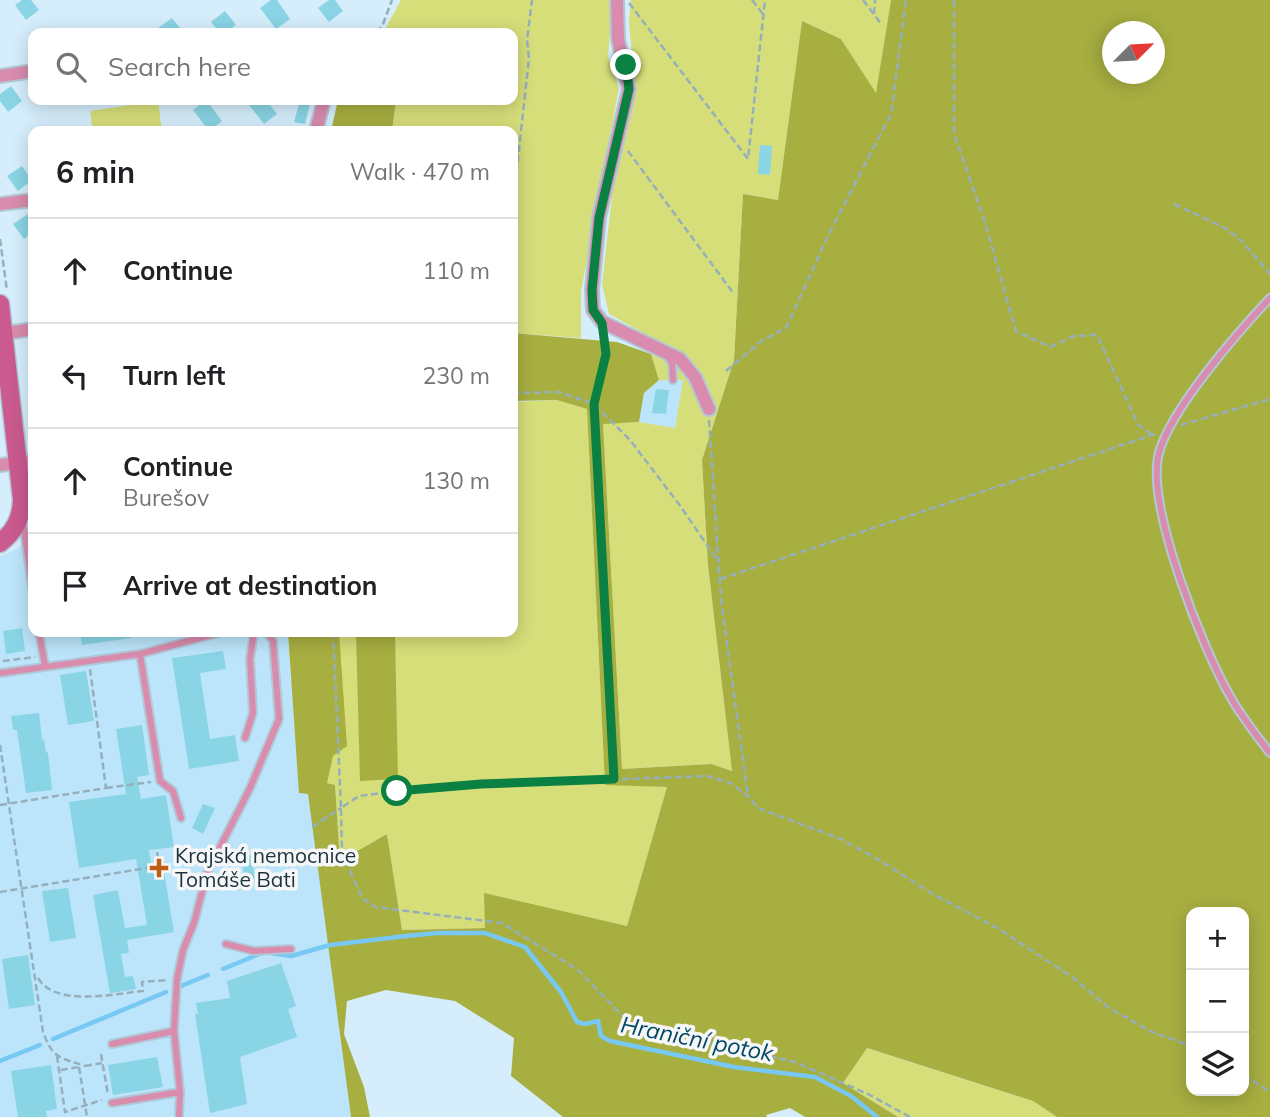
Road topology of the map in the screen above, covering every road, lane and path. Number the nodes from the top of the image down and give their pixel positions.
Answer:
1 (392, 0) edge
2 (532, 0) edge
3 (617, 0) edge
4 (627, 0) edge
5 (752, 0) edge
6 (765, 0) edge
7 (863, 0) edge
8 (875, 0) edge
9 (906, 0) edge
10 (954, 0) edge
11 (764, 14) junction
12 (874, 14) junction
13 (882, 25) dead end
14 (380, 28) edge
15 (28, 72) edge
16 (0, 76) edge
17 (323, 105) edge
18 (317, 126) edge
19 (628, 151) dead end
20 (518, 158) edge
21 (28, 201) edge
22 (0, 204) edge
23 (1174, 204) dead end
24 (1270, 274) edge
25 (734, 295) dead end
26 (1270, 298) edge
27 (0, 304) edge
28 (602, 323) junction
29 (28, 330) edge
30 (2, 333) edge
31 (664, 351) junction
32 (726, 371) dead end
33 (673, 380) dead end
34 (518, 393) edge
35 (1270, 399) edge
36 (594, 404) junction
37 (709, 409) joint
38 (1168, 429) junction
39 (26, 462) edge
40 (0, 465) edge
41 (22, 509) junction
42 (0, 543) edge
43 (28, 555) edge
44 (719, 562) junction
45 (720, 579) junction
46 (40, 637) edge
47 (203, 637) edge
48 (253, 637) edge
49 (270, 637) edge
50 (332, 637) edge
51 (140, 654) junction
52 (36, 656) dead end
53 (89, 661) junction
54 (0, 662) edge
55 (45, 666) junction
56 (0, 673) edge
57 (245, 738) dead end
58 (0, 745) edge
59 (1270, 753) edge
60 (614, 779) junction
61 (160, 781) junction
62 (106, 788) junction
63 (748, 796) junction
64 (9, 803) junction
65 (0, 805) edge
66 (341, 808) junction
67 (181, 818) dead end
68 (312, 827) dead end
69 (157, 852) dead end
70 (207, 873) junction
71 (283, 881) dead end
72 (22, 888) junction
73 (0, 892) edge
74 (226, 944) dead end
75 (291, 949) dead end
76 (36, 975) junction
77 (177, 979) junction
78 (174, 1031) junction
79 (112, 1044) dead end
80 (1186, 1044) edge
81 (101, 1054) dead end
82 (57, 1056) junction
83 (103, 1063) junction
84 (85, 1066) junction
85 (79, 1067) junction
86 (60, 1070) junction
87 (1249, 1078) edge
88 (180, 1092) junction
89 (1270, 1092) edge
90 (112, 1103) dead end
91 (85, 1105) junction
92 (65, 1112) junction
93 (65, 1117) edge
94 (87, 1117) edge
95 (179, 1117) edge
96 (910, 1117) edge

1 - 14 path
2 - 20 path
3 - 28 street
4 - 11 path
5 - 11 path
6 - 11 path
7 - 12 path
8 - 12 path
9 - 32 path
10 - 45 path
12 - 13 path
15 - 16 street
17 - 18 street
19 - 25 path
21 - 22 street
23 - 24 path
26 - 38 lane
27 - 30 street
28 - 31 street
28 - 36 path
29 - 30 street
30 - 39 street
31 - 33 lane
31 - 37 street
34 - 36 path
35 - 38 path
36 - 44 path
36 - 60 path
37 - 44 path
38 - 59 lane
39 - 40 street
39 - 41 street
41 - 42 street
41 - 43 lane
44 - 45 path
45 - 63 path
46 - 55 lane
47 - 51 lane
48 - 57 lane
49 - 70 lane
50 - 66 path
51 - 53 lane
51 - 61 lane
52 - 54 path
53 - 55 lane
53 - 62 path
55 - 56 lane
58 - 64 path
60 - 63 path
60 - 66 path
61 - 62 path
61 - 67 lane
62 - 64 path
63 - 80 path
64 - 65 path
64 - 72 path
66 - 68 path
66 - 96 path
69 - 72 path
70 - 71 path
70 - 77 lane
72 - 73 path
72 - 76 path
74 - 75 lane
76 - 77 path
76 - 82 path
77 - 78 lane
78 - 79 lane
78 - 88 lane
81 - 83 path
82 - 84 path
82 - 86 path
83 - 84 path
83 - 91 path
84 - 85 path
85 - 86 path
85 - 91 path
86 - 92 path
87 - 89 path
88 - 90 lane
88 - 95 lane
91 - 92 path
91 - 94 path
92 - 93 path

